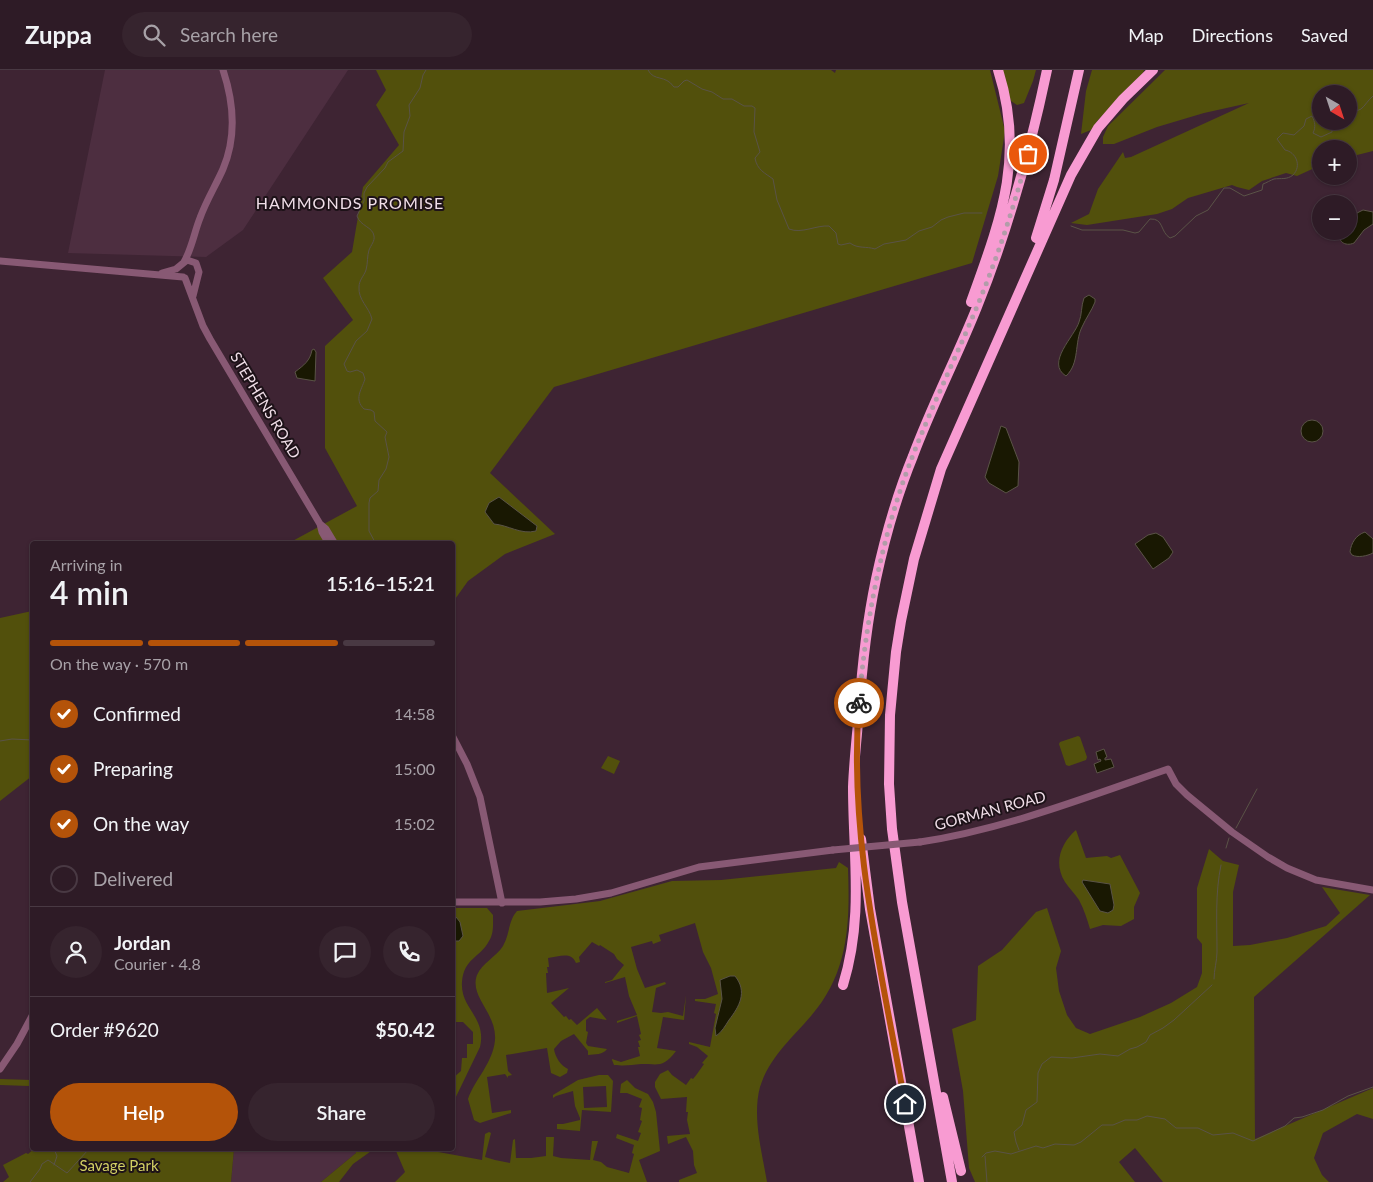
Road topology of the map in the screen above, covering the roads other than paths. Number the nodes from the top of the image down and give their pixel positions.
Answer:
1 (223, 70) edge
2 (998, 70) edge
3 (1047, 70) edge
4 (1079, 70) edge
5 (1152, 70) edge
6 (192, 244) junction
7 (0, 261) edge
8 (194, 261) junction
9 (182, 264) junction
10 (154, 274) junction
11 (198, 274) junction
12 (184, 277) junction
13 (193, 298) junction
14 (1005, 321) junction
15 (939, 394) junction
16 (320, 524) junction
17 (327, 541) edge
18 (333, 541) edge
19 (858, 711) junction
20 (455, 741) edge
21 (1373, 890) edge
22 (455, 902) edge
23 (502, 903) junction
24 (843, 985) dead end
25 (921, 1014) junction
26 (30, 1019) edge
27 (10, 1054) junction
28 (0, 1063) edge
29 (0, 1069) edge
30 (960, 1171) dead end
31 (919, 1182) edge
32 (952, 1182) edge

1 - 6 street
2 - 15 highway
3 - 15 highway
4 - 14 highway
5 - 14 highway
6 - 8 street
6 - 9 street
7 - 10 street
8 - 9 street
8 - 11 street
9 - 10 street
9 - 12 street
10 - 12 street
11 - 12 street
11 - 13 street
12 - 13 street, STEPHENS ROAD
13 - 16 street, STEPHENS ROAD
14 - 25 highway
15 - 19 highway
16 - 17 street, STEPHENS ROAD
16 - 18 street, STEPHENS ROAD
19 - 24 highway
19 - 31 highway
20 - 23 street
21 - 23 street, GORMAN ROAD, bridge
22 - 23 street, GORMAN ROAD
25 - 30 highway
25 - 32 highway
26 - 27 street
27 - 28 street
27 - 29 street

